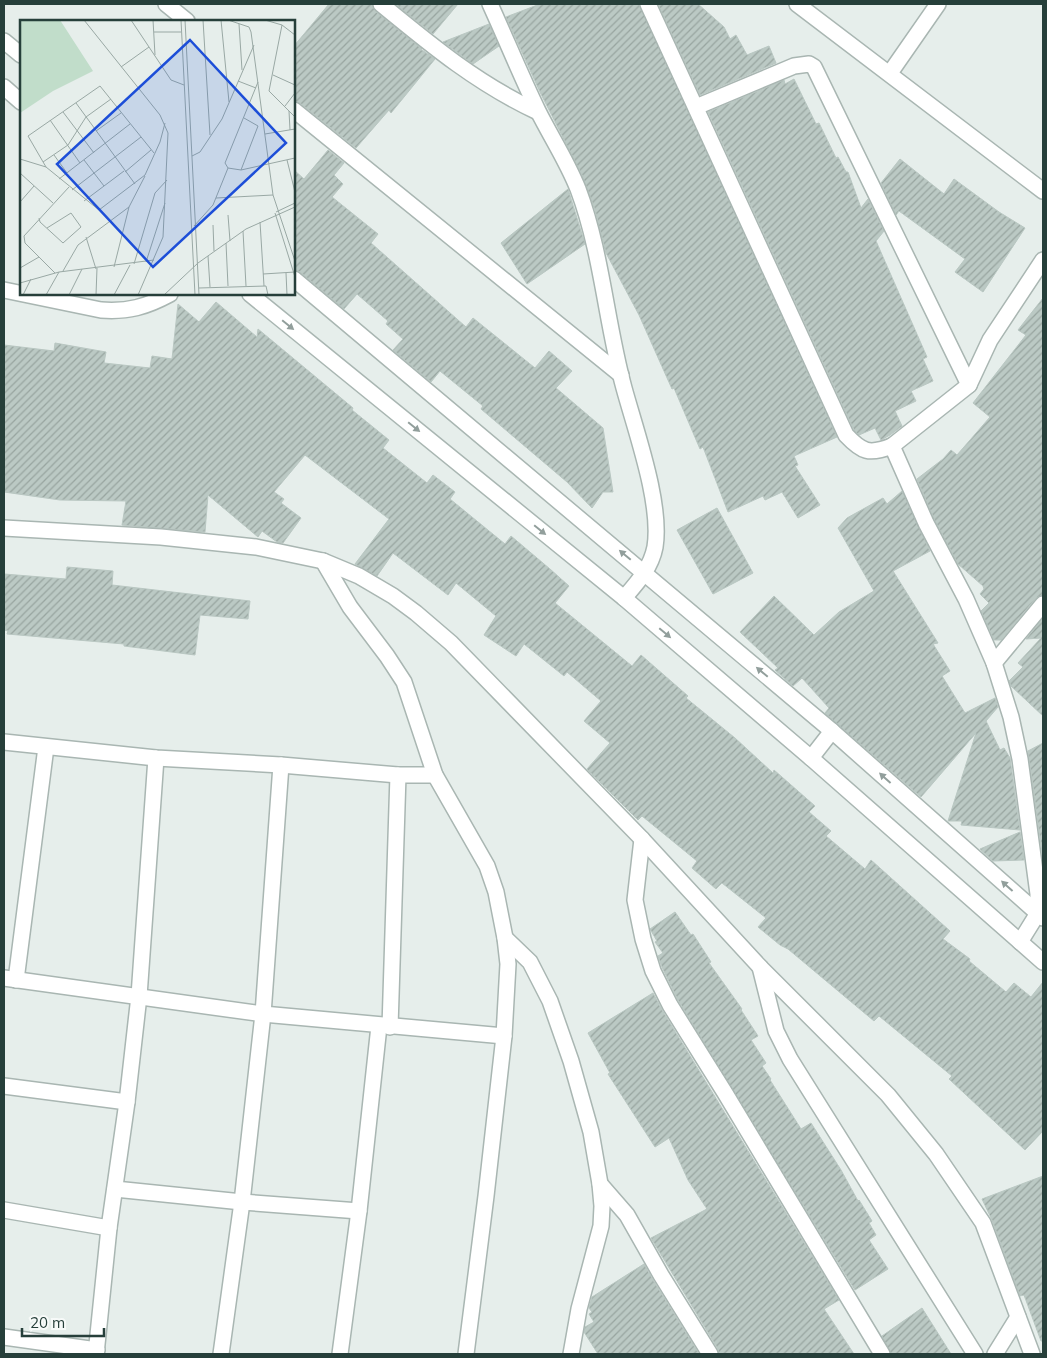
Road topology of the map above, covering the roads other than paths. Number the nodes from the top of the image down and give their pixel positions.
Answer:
1 (166, 4) edge
2 (380, 4) edge
3 (490, 4) edge
4 (648, 4) edge
5 (797, 4) edge
6 (938, 4) edge
7 (186, 20) edge
8 (4, 41) edge
9 (20, 54) edge
10 (890, 74) junction
11 (4, 87) edge
12 (20, 101) edge
13 (696, 107) junction
14 (295, 111) edge
15 (538, 112) junction
16 (1043, 191) edge
17 (1043, 260) edge
18 (295, 279) edge
19 (4, 290) edge
20 (20, 293) edge
21 (27, 295) edge
22 (168, 295) edge
23 (251, 295) edge
24 (621, 375) junction
25 (969, 385) junction
26 (892, 446) junction
27 (4, 528) edge
28 (323, 561) junction
29 (645, 572) junction
30 (624, 598) junction
31 (1043, 604) edge
32 (994, 663) junction
33 (832, 731) junction
34 (4, 742) edge
35 (46, 747) junction
36 (156, 758) junction
37 (811, 758) junction
38 (281, 765) junction
39 (398, 775) junction
40 (435, 775) junction
41 (642, 839) junction
42 (1040, 916) edge
43 (505, 938) junction
44 (1020, 942) junction
45 (1043, 962) edge
46 (760, 967) junction
47 (10, 979) edge
48 (139, 996) junction
49 (264, 1014) junction
50 (385, 1026) junction
51 (504, 1036) junction
52 (4, 1086) edge
53 (127, 1102) junction
54 (600, 1184) junction
55 (115, 1188) junction
56 (242, 1202) junction
57 (4, 1210) edge
58 (359, 1211) junction
59 (109, 1228) junction
60 (1018, 1317) junction
61 (4, 1337) edge
62 (97, 1352) edge
63 (221, 1354) edge
64 (340, 1354) edge
65 (466, 1354) edge
66 (571, 1354) edge
67 (710, 1354) edge
68 (882, 1354) edge
69 (975, 1354) edge
70 (995, 1354) edge
71 (1032, 1354) edge

1 - 7 street
2 - 15 street
3 - 15 street
4 - 13 street
5 - 10 street
6 - 10 street
8 - 9 street
10 - 16 street
11 - 12 street
13 - 25 street
13 - 26 street
14 - 24 street
15 - 24 street
17 - 25 street
29 -> 18 street
19 - 20 street
21 - 22 street
23 -> 30 street
24 - 29 street
25 - 26 street
26 - 32 street
27 - 28 street
28 - 40 street
28 - 41 street
29 - 30 street
33 -> 29 street
30 -> 37 street
31 - 32 street
32 - 42 street
33 - 37 street
42 -> 33 street
34 - 35 street
35 - 36 street
35 - 47 street
36 - 38 street
36 - 48 street
37 - 44 street
38 - 39 street
38 - 49 street
39 - 40 street
39 - 50 street
40 - 43 street
41 - 46 street
41 - 68 street
42 - 44 street
43 - 51 street
43 - 54 street
44 - 45 street
46 - 60 street
46 - 69 street
47 - 48 street
48 - 49 street
48 - 53 street
49 - 50 street
49 - 56 street
50 - 51 street
50 - 58 street
51 - 65 street
52 - 53 street
53 - 55 street
54 - 66 street
54 - 67 street
55 - 56 street
55 - 59 street
56 - 58 street
56 - 63 street
57 - 59 street
58 - 64 street
59 - 62 street
60 - 70 street
60 - 71 street
61 - 62 street

